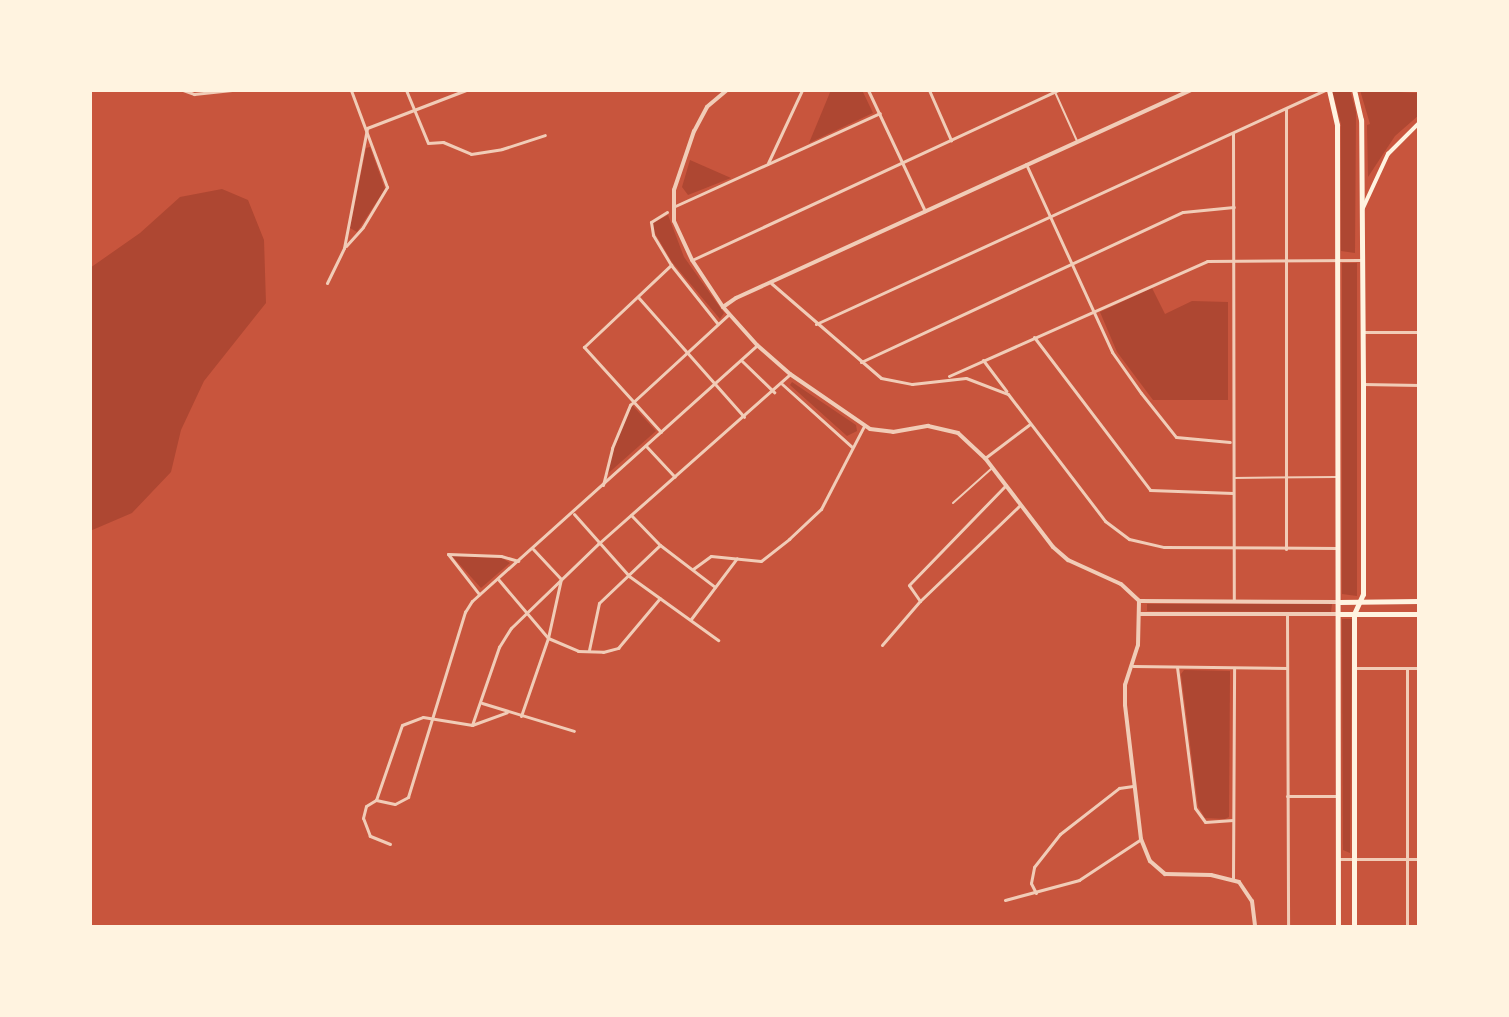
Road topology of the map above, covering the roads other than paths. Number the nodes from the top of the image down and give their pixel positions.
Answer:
1 (183, 90) edge
2 (232, 90) edge
3 (351, 90) edge
4 (406, 90) edge
5 (464, 90) edge
6 (727, 90) edge
7 (802, 90) edge
8 (868, 90) edge
9 (929, 90) edge
10 (1191, 90) edge
11 (1327, 90) edge
12 (1354, 90) edge
13 (1057, 91) edge
14 (1286, 109) junction
15 (413, 111) junction
16 (880, 113) junction
17 (1419, 123) edge
18 (367, 128) junction
19 (1233, 133) junction
20 (545, 135) dead end
21 (951, 140) junction
22 (1078, 142) junction
23 (903, 163) junction
24 (1026, 164) junction
25 (767, 165) junction
26 (673, 207) junction
27 (1234, 207) junction
28 (1363, 208) junction
29 (925, 211) junction
30 (667, 212) dead end
31 (1049, 216) junction
32 (344, 248) junction
33 (692, 260) junction
34 (1287, 260) junction
35 (1338, 260) junction
36 (1363, 260) junction
37 (1233, 261) junction
38 (671, 265) junction
39 (1072, 265) junction
40 (327, 283) dead end
41 (771, 283) junction
42 (637, 297) junction
43 (723, 307) junction
44 (1094, 312) junction
45 (729, 314) junction
46 (718, 324) junction
47 (816, 324) junction
48 (1363, 332) junction
49 (1419, 332) edge
50 (1034, 337) junction
51 (757, 345) junction
52 (686, 355) junction
53 (742, 360) junction
54 (983, 360) junction
55 (861, 362) junction
56 (790, 374) junction
57 (945, 378) junction
58 (782, 384) junction
59 (1363, 384) junction
60 (1419, 385) edge
61 (715, 386) junction
62 (774, 392) junction
63 (1008, 394) junction
64 (634, 401) junction
65 (744, 417) junction
66 (1031, 424) junction
67 (864, 426) junction
68 (661, 432) junction
69 (1232, 442) junction
70 (646, 446) junction
71 (852, 447) junction
72 (985, 458) junction
73 (993, 468) junction
74 (675, 477) junction
75 (1286, 477) junction
76 (1338, 477) junction
77 (1233, 478) junction
78 (603, 485) junction
79 (1006, 485) junction
80 (1233, 493) junction
81 (953, 503) dead end
82 (1020, 505) junction
83 (573, 513) junction
84 (631, 515) junction
85 (598, 544) junction
86 (660, 545) junction
87 (1338, 548) junction
88 (533, 549) junction
89 (1233, 549) junction
90 (1286, 549) junction
91 (737, 558) junction
92 (518, 561) junction
93 (693, 569) junction
94 (629, 576) junction
95 (498, 579) junction
96 (561, 579) junction
97 (715, 587) junction
98 (480, 594) junction
99 (660, 598) junction
100 (920, 601) junction
101 (1139, 601) junction
102 (1234, 601) junction
103 (1419, 601) edge
104 (1339, 602) junction
105 (1360, 602) junction
106 (527, 612) junction
107 (1287, 613) junction
108 (1140, 614) junction
109 (1339, 614) junction
110 (1354, 614) junction
111 (1419, 614) edge
112 (691, 619) junction
113 (548, 638) junction
114 (718, 640) dead end
115 (882, 645) dead end
116 (588, 651) junction
117 (1133, 666) junction
118 (1177, 667) junction
119 (1234, 668) junction
120 (1287, 668) junction
121 (1354, 668) junction
122 (1407, 668) junction
123 (1419, 668) edge
124 (482, 703) junction
125 (507, 712) junction
126 (521, 716) junction
127 (435, 718) junction
128 (472, 725) junction
129 (574, 731) dead end
130 (1133, 786) junction
131 (1287, 796) junction
132 (1339, 796) junction
133 (376, 800) junction
134 (1233, 820) junction
135 (1141, 839) junction
136 (390, 844) dead end
137 (1339, 859) junction
138 (1355, 859) junction
139 (1407, 859) junction
140 (1419, 859) edge
141 (1233, 879) junction
142 (1036, 893) junction
143 (1005, 900) dead end
144 (1255, 927) edge
145 (1288, 927) edge
146 (1338, 927) edge
147 (1354, 927) edge
148 (1407, 927) edge

1 - 2 street
3 - 18 street
4 - 15 street
5 - 15 street
6 - 26 street
7 - 25 street
8 - 16 street
9 - 21 street
10 - 22 street
11 - 14 street
11 - 35 main road
12 - 28 main road
13 - 21 street
13 - 22 street
14 - 19 street
14 - 34 street
15 - 18 street
15 - 20 street
16 - 23 street
16 - 25 street
17 - 28 main road
18 - 32 street
18 - 32 street
19 - 27 street
19 - 31 street
21 - 23 street
22 - 24 street
23 - 29 street
23 - 33 street
24 - 29 street
24 - 31 street
25 - 26 street
26 - 33 street
27 - 37 street
27 - 39 street
28 - 36 main road
29 - 41 street
30 - 38 street
31 - 39 street
31 - 47 street
32 - 40 street
33 - 43 street
34 - 35 street
34 - 37 street
34 - 75 street
35 - 36 street
35 - 76 main road
36 - 48 main road
37 - 44 street
37 - 69 street
38 - 42 street
38 - 46 street
39 - 44 street
39 - 55 street
41 - 43 street
41 - 47 street
42 - 52 street
42 - 64 street
43 - 45 street
44 - 50 street
44 - 69 street
45 - 46 street
45 - 51 street
46 - 52 street
47 - 55 street
48 - 49 street
48 - 59 main road
50 - 54 street
50 - 80 street
51 - 53 street
51 - 56 street
52 - 61 street
52 - 64 street
53 - 61 street
53 - 62 street
54 - 57 street
54 - 63 street
55 - 57 street
56 - 58 street
56 - 67 street
57 - 63 street
58 - 62 street
58 - 71 street
59 - 60 street
59 - 105 main road
61 - 65 street
61 - 68 street
62 - 65 street
63 - 66 street
64 - 68 street
64 - 78 street
65 - 74 street
66 - 72 street
66 - 89 street
67 - 71 street
67 - 72 street
68 - 70 street
69 - 77 street
70 - 74 street
70 - 78 street
71 - 91 street
72 - 73 street
73 - 79 street
73 - 81 street
74 - 84 street
75 - 76 street
75 - 77 street
75 - 90 street
76 - 87 main road
77 - 80 street
78 - 83 street
79 - 82 street
79 - 100 street
80 - 89 street
82 - 100 street
82 - 101 street
83 - 85 street
83 - 88 street
84 - 85 street
84 - 86 street
85 - 94 street
85 - 96 street
86 - 93 street
86 - 94 street
87 - 90 street
87 - 104 main road
88 - 92 street
88 - 96 street
89 - 90 street
89 - 102 street
91 - 93 street
91 - 97 street
92 - 95 street
92 - 98 street
93 - 97 street
94 - 99 street
94 - 116 street
95 - 98 street
95 - 106 street
96 - 106 street
96 - 113 street
97 - 112 street
98 - 127 street
99 - 112 street
99 - 116 street
100 - 115 street
101 - 102 street
101 - 108 street
102 - 104 street
103 - 105 main road
104 - 105 main road
104 - 109 main road
105 - 110 main road
106 - 113 street
106 - 124 street
107 - 108 street
107 - 109 street
107 - 120 street
108 - 117 street
109 - 110 main road
109 - 132 main road
110 - 111 main road
110 - 121 main road
112 - 114 street
113 - 116 street
113 - 126 street
117 - 118 street
117 - 130 street
118 - 119 street
118 - 134 street
119 - 120 street
119 - 134 street
120 - 131 street
121 - 122 street
121 - 138 main road
122 - 123 street
122 - 139 street
124 - 125 street
124 - 128 street
125 - 126 street
125 - 128 street
126 - 129 street
127 - 128 street
127 - 133 street
127 - 133 street
130 - 135 street
130 - 142 street
131 - 132 street
131 - 145 street
132 - 137 main road
133 - 136 street
134 - 141 street
135 - 141 street
135 - 142 street
137 - 138 street
137 - 146 main road
138 - 139 street
138 - 147 main road
139 - 140 street
139 - 148 street
141 - 144 street
142 - 143 street

